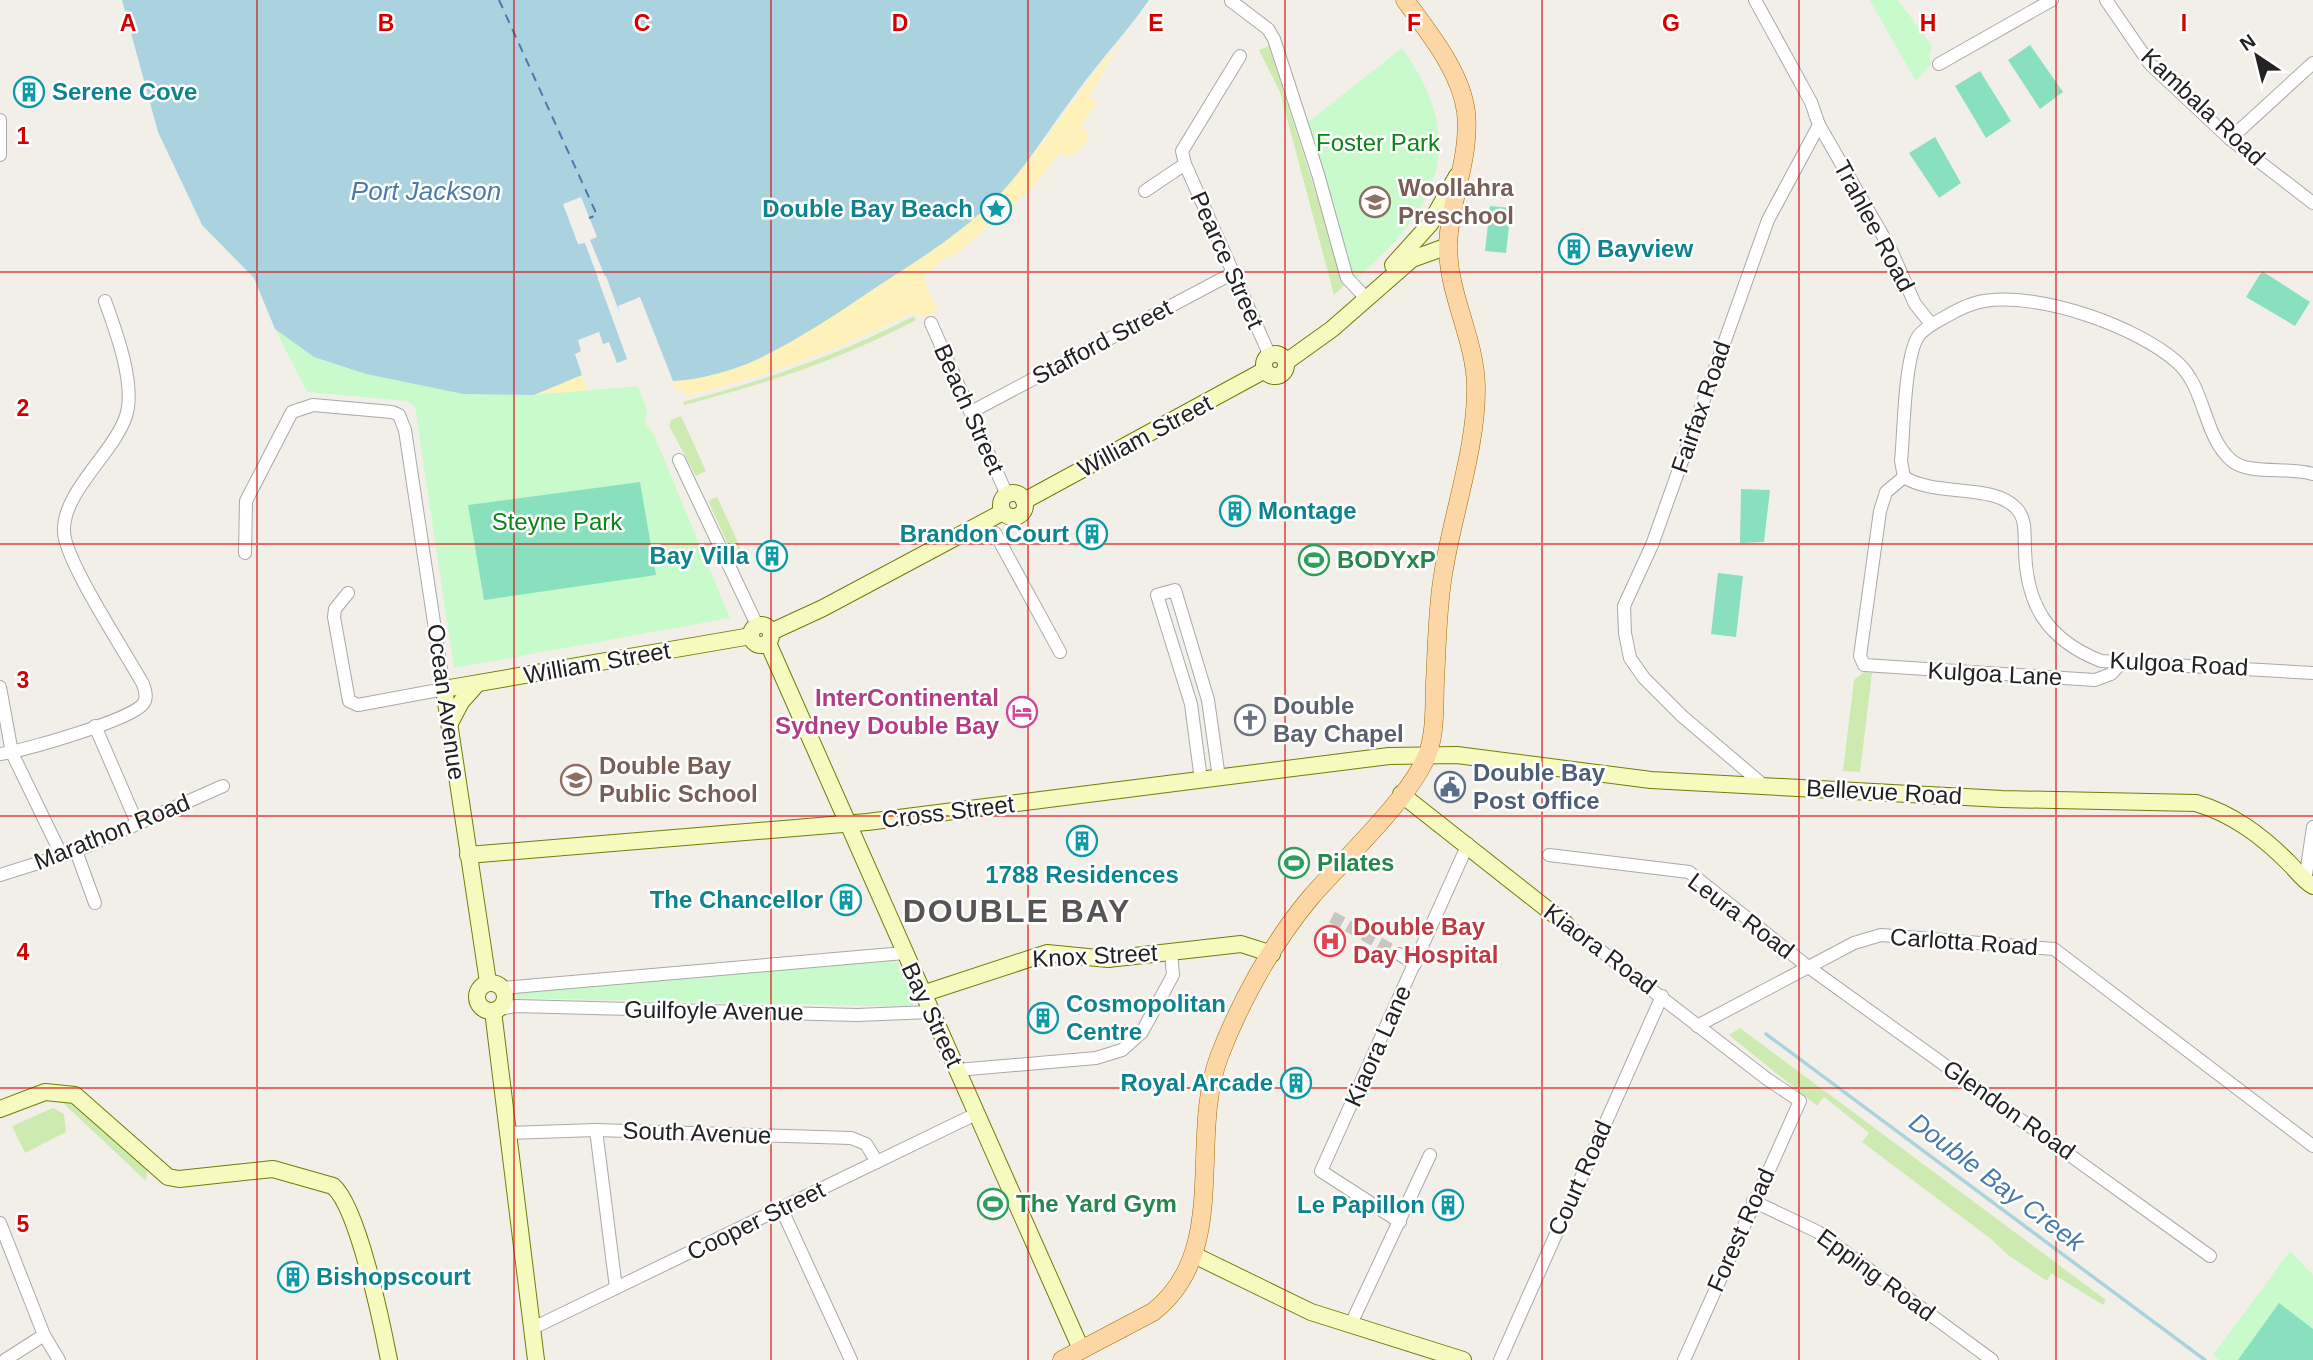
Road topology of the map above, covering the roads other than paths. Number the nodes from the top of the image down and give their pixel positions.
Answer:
1 (1405, 0) edge
2 (1755, 0) edge
3 (2053, 0) edge
4 (2106, 0) edge
5 (1231, 1) edge
6 (1240, 56) dead end
7 (2313, 63) edge
8 (1939, 64) dead end
9 (0, 120) edge
10 (1819, 125) junction
11 (2230, 139) junction
12 (0, 155) edge
13 (1185, 164) junction
14 (1463, 164) junction
15 (1145, 191) dead end
16 (2313, 203) edge
17 (1448, 246) junction
18 (1233, 273) junction
19 (1370, 293) junction
20 (105, 301) dead end
21 (931, 323) dead end
22 (1931, 324) junction
23 (1267, 363) junction
24 (971, 412) junction
25 (679, 460) dead end
26 (2313, 474) edge
27 (1904, 477) junction
28 (1007, 495) junction
29 (1024, 500) junction
30 (1003, 512) junction
31 (995, 533) dead end
32 (245, 553) dead end
33 (348, 593) dead end
34 (1185, 622) junction
35 (1168, 628) junction
36 (762, 634) junction
37 (1060, 652) dead end
38 (2122, 662) junction
39 (2313, 673) edge
40 (477, 684) junction
41 (0, 687) edge
42 (444, 690) junction
43 (1207, 696) junction
44 (1191, 701) junction
45 (450, 723) junction
46 (95, 726) junction
47 (6, 753) edge
48 (1427, 755) junction
49 (1219, 778) junction
50 (1201, 780) junction
51 (1762, 784) junction
52 (223, 786) dead end
53 (1401, 794) junction
54 (137, 823) junction
55 (848, 824) junction
56 (2313, 827) edge
57 (1468, 845) junction
58 (76, 851) junction
59 (468, 855) junction
60 (1549, 855) dead end
61 (62, 856) junction
62 (0, 875) edge
63 (2309, 884) edge
64 (94, 903) dead end
65 (1566, 923) joint
66 (1171, 952) junction
67 (904, 953) junction
68 (1272, 954) junction
69 (1399, 954) tunnel mouth
70 (1415, 964) junction
71 (1807, 967) junction
72 (495, 985) junction
73 (922, 994) junction
74 (1662, 996) junction
75 (496, 1010) junction
76 (930, 1012) junction
77 (1697, 1026) junction
78 (957, 1070) junction
79 (1800, 1101) joint
80 (0, 1109) edge
81 (978, 1113) junction
82 (596, 1130) junction
83 (506, 1133) junction
84 (2313, 1146) edge
85 (1430, 1155) dead end
86 (877, 1162) junction
87 (1753, 1201) junction
88 (782, 1210) junction
89 (1400, 1222) junction
90 (0, 1223) edge
91 (1194, 1255) junction
92 (2210, 1256) dead end
93 (616, 1288) junction
94 (1350, 1326) junction
95 (533, 1328) junction
96 (44, 1335) junction
97 (1081, 1349) junction
98 (5, 1360) edge
99 (59, 1360) edge
100 (390, 1360) edge
101 (536, 1360) edge
102 (851, 1360) edge
103 (1062, 1360) edge
104 (1462, 1360) edge
105 (1500, 1360) edge
106 (1684, 1360) edge
107 (1992, 1360) edge

1 - 14 main road
2 - 10 street
3 - 8 street
4 - 11 street, Kambala Road
5 - 19 street
6 - 13 street
7 - 11 street
9 - 12 street
10 - 22 street, Trahlee Road
10 - 51 street, Fairfax Road
11 - 16 street, Kambala Road
13 - 15 street
13 - 18 street, Pearce Street
14 - 17 main road
14 - 19 street
17 - 19 street
17 - 48 main road
18 - 23 street, Pearce Street
18 - 24 street, Stafford Street
19 - 23 street, William Street
20 - 46 street
21 - 24 street, Beach Street
22 - 26 street
22 - 27 street
23 - 29 street, William Street
24 - 28 street, Beach Street
25 - 36 street, Bay Street
27 - 38 street, Kulgoa Road
27 - 38 street, Kulgoa Lane
28 - 29 street
28 - 30 street
29 - 30 street
30 - 36 street, William Street
31 - 37 street
32 - 42 street, Ocean Avenue
33 - 42 street
34 - 35 street
34 - 35 street
34 - 43 street
35 - 44 street
36 - 40 street, William Street
36 - 55 street, Bay Street
38 - 39 street, Kulgoa Road
40 - 42 street, William Street
40 - 45 street
41 - 47 street
42 - 45 street, Ocean Avenue
43 - 44 street
43 - 49 street
44 - 50 street
45 - 59 street, Ocean Avenue
46 - 47 street
46 - 54 street
47 - 61 street
48 - 49 street, Cross Street
48 - 51 street, Bellevue Road
48 - 53 main road
49 - 50 street, Cross Street
50 - 55 street, Cross Street
51 - 63 street, Bellevue Road
52 - 54 street, Marathon Road
53 - 57 street, Kiaora Road
53 - 68 main road
54 - 58 street, Marathon Road
55 - 59 street, Cross Street
55 - 67 street, Bay Street
56 - 63 street
57 - 65 street, Kiaora Road
57 - 70 street, Kiaora Lane
58 - 61 street, Marathon Road
58 - 64 street
59 - 72 street, Ocean Avenue
60 - 71 street, Leura Road
61 - 62 street, Marathon Road
65 - 74 street, Kiaora Road
66 - 68 street, Knox Street
66 - 73 street, Knox Street
66 - 78 street
67 - 72 street, Guilfoyle Avenue
67 - 73 street, Bay Street
68 - 91 main road
69 - 70 street
70 - 89 street, Kiaora Lane
71 - 77 street, Carlotta Road
71 - 84 street, Carlotta Road
71 - 92 street, Glendon Road
72 - 75 street
72 - 75 street
73 - 76 street, Bay Street
74 - 77 street, Kiaora Road
74 - 105 street, Court Road
75 - 76 street, Guilfoyle Avenue
75 - 83 street
76 - 78 street, Bay Street
77 - 79 street, Kiaora Road
78 - 81 street, Bay Street
79 - 87 street, Forest Road
80 - 100 street
81 - 86 street, Cooper Street
81 - 97 street, Bay Street
82 - 83 street, South Avenue
82 - 86 street, South Avenue
82 - 93 street
83 - 95 street
85 - 89 street
86 - 88 street, Cooper Street
87 - 106 street, Forest Road
87 - 107 street, Epping Road
88 - 93 street, Cooper Street
88 - 102 street
89 - 94 street
90 - 96 street
91 - 94 street
91 - 97 main road
93 - 95 street, Cooper Street
94 - 104 street
95 - 101 street
96 - 98 street
96 - 99 street
97 - 103 main road

